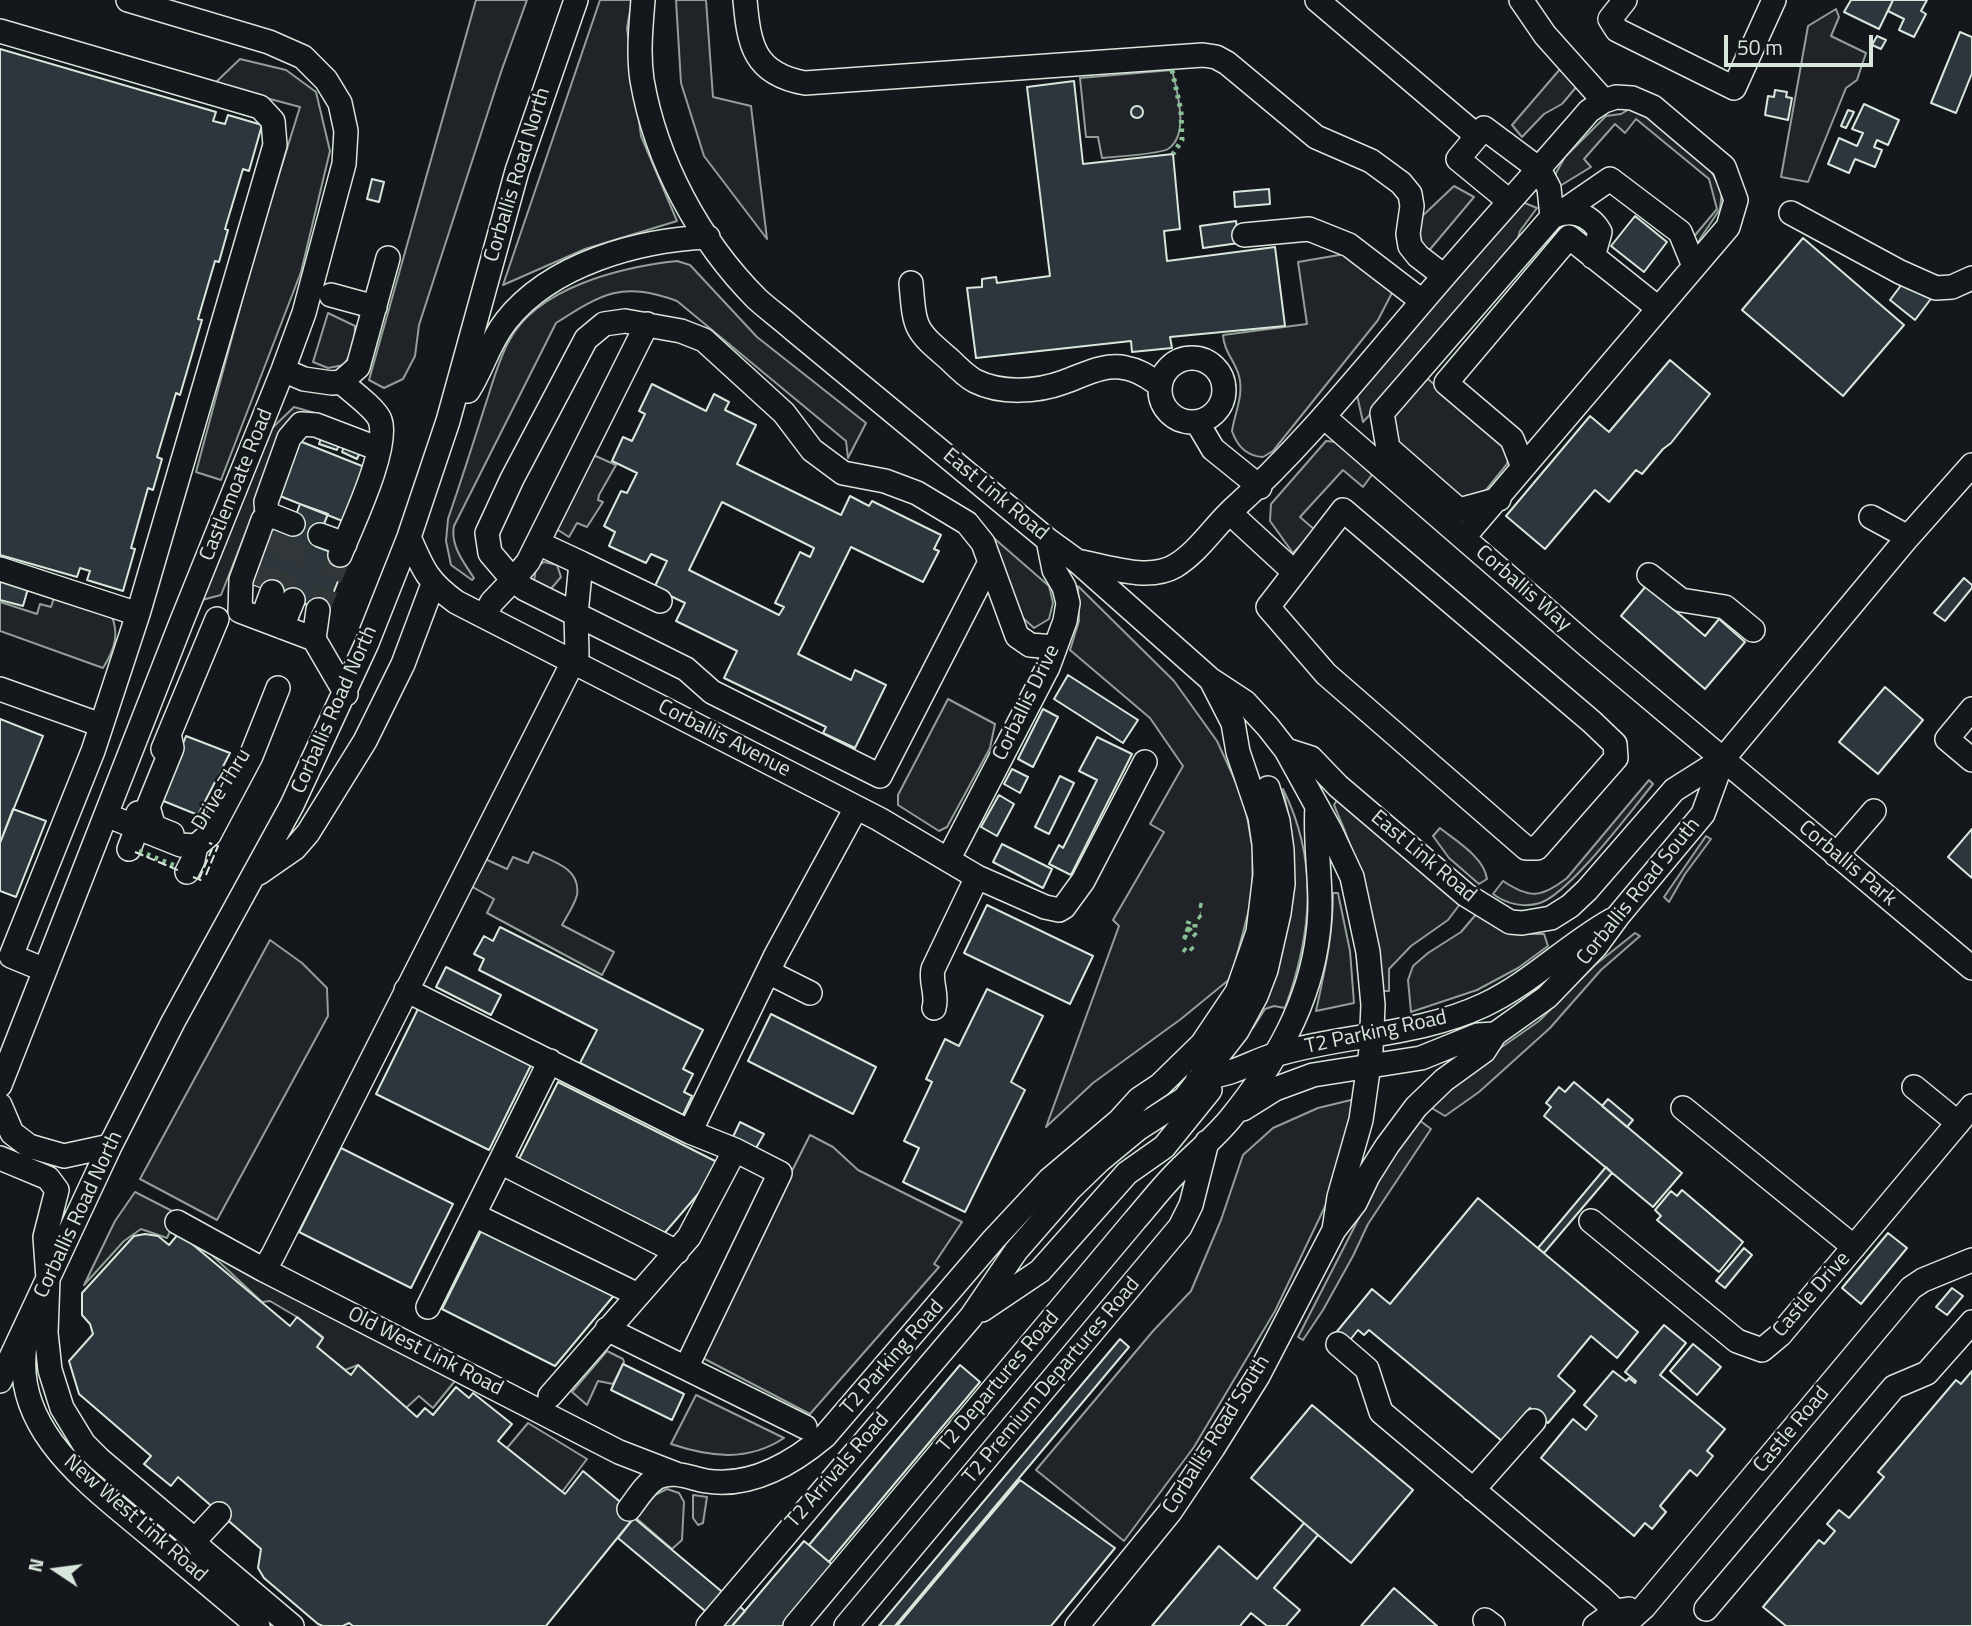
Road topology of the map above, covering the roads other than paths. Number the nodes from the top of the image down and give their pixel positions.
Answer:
1 (128, 0) edge
2 (576, 0) edge
3 (643, 0) edge
4 (745, 0) edge
5 (1317, 0) edge
6 (1521, 0) edge
7 (1625, 0) edge
8 (1766, 3) edge
9 (0, 32) edge
10 (1604, 101) junction
11 (1480, 132) junction
12 (1539, 169) junction
13 (1509, 201) junction
14 (1791, 213) dead end
15 (1557, 215) junction
16 (1244, 235) dead end
17 (708, 237) junction
18 (1593, 257) junction
19 (388, 258) dead end
20 (1694, 266) junction
21 (1444, 276) junction
22 (1972, 278) edge
23 (911, 283) dead end
24 (331, 295) dead end
25 (1422, 301) junction
26 (375, 307) junction
27 (1658, 308) junction
28 (647, 324) junction
29 (283, 370) junction
30 (341, 382) junction
31 (1160, 385) junction
32 (1324, 417) junction
33 (448, 421) junction
34 (1198, 422) junction
35 (379, 449) junction
36 (1972, 465) edge
37 (1523, 467) junction
38 (1260, 487) junction
39 (1499, 499) junction
40 (1230, 513) junction
41 (1871, 517) dead end
42 (409, 537) junction
43 (1464, 537) junction
44 (1908, 537) junction
45 (1048, 540) junction
46 (538, 542) junction
47 (330, 545) tunnel mouth
48 (1077, 561) junction
49 (990, 562) junction
50 (581, 563) junction
51 (0, 569) edge
52 (1293, 571) junction
53 (1649, 575) dead end
54 (513, 580) junction
55 (433, 584) junction
56 (283, 596) junction
57 (660, 601) dead end
58 (187, 608) junction
59 (138, 614) junction
60 (576, 614) junction
61 (484, 616) junction
62 (217, 619) junction
63 (273, 623) junction
64 (1753, 630) dead end
65 (171, 647) junction
66 (1054, 647) junction
67 (200, 659) junction
68 (573, 661) junction
69 (1210, 679) junction
70 (278, 688) dead end
71 (0, 689) edge
72 (346, 694) junction
73 (1972, 709) edge
74 (1233, 723) junction
75 (101, 725) junction
76 (260, 733) junction
77 (169, 734) junction
78 (1286, 750) junction
79 (1723, 759) junction
80 (1972, 760) edge
81 (1145, 762) dead end
82 (1317, 806) junction
83 (856, 808) junction
84 (1874, 811) dead end
85 (106, 816) junction
86 (133, 839) junction
87 (195, 846) junction
88 (1836, 856) junction
89 (948, 860) junction
90 (187, 872) dead end
91 (254, 877) junction
92 (977, 877) junction
93 (1618, 916) junction
94 (1972, 968) edge
95 (46, 970) junction
96 (768, 972) junction
97 (406, 990) junction
98 (810, 993) dead end
99 (934, 1008) dead end
100 (1495, 1034) junction
101 (1371, 1036) junction
102 (1278, 1054) junction
103 (550, 1061) junction
104 (1370, 1065) junction
105 (1232, 1072) junction
106 (1201, 1079) junction
107 (0, 1085) edge
108 (1911, 1091) dead end
109 (0, 1105) edge
110 (1683, 1108) dead end
111 (1229, 1120) junction
112 (1961, 1120) edge
113 (1119, 1121) junction
114 (690, 1132) junction
115 (1207, 1142) junction
116 (110, 1146) junction
117 (727, 1146) junction
118 (0, 1158) edge
119 (500, 1162) junction
120 (474, 1215) junction
121 (1591, 1221) dead end
122 (177, 1222) dead end
123 (1334, 1230) junction
124 (1854, 1247) junction
125 (677, 1252) junction
126 (1972, 1260) edge
127 (264, 1270) junction
128 (48, 1279) junction
129 (638, 1295) junction
130 (428, 1307) dead end
131 (32, 1317) junction
132 (971, 1317) junction
133 (1972, 1322) edge
134 (607, 1329) junction
135 (1338, 1344) dead end
136 (686, 1368) junction
137 (0, 1381) edge
138 (550, 1396) dead end
139 (1534, 1422) dead end
140 (805, 1427) dead end
141 (672, 1472) junction
142 (1473, 1490) junction
143 (624, 1505) dead end
144 (219, 1514) dead end
145 (195, 1540) junction
146 (1706, 1609) dead end
147 (1627, 1616) edge
148 (258, 1626) edge
149 (292, 1626) edge
150 (708, 1626) edge
151 (795, 1626) edge
152 (846, 1626) edge
153 (1077, 1626) edge
154 (1595, 1626) edge

1 - 29 street, Castlemoate Road
2 - 33 street, Corballis Road North
3 - 17 street, East Link Road
4 - 21 street
5 - 11 street
6 - 10 street
7 - 8 street
9 - 59 street
10 - 12 street
10 - 20 street
11 - 12 street
11 - 13 street
12 - 13 street
12 - 15 street
13 - 21 street
14 - 22 street
15 - 18 street
15 - 20 street
15 - 39 street
16 - 25 street
17 - 33 street
17 - 45 street, East Link Road
18 - 27 street
18 - 37 street
19 - 26 street
20 - 27 street
21 - 25 street
23 - 31 street
24 - 26 street
25 - 32 street
26 - 30 street
27 - 37 street
28 - 46 street
28 - 49 street
28 - 54 street
29 - 30 street
29 - 58 street, Castlemoate Road
30 - 35 street
31 - 34 street
31 - 34 street
32 - 38 street
32 - 43 street, Corballis Way
33 - 42 street, Corballis Road North
34 - 38 street
35 - 47 street
35 - 63 street
36 - 44 street, Corballis Road South
37 - 39 street
38 - 40 street
39 - 43 street
40 - 48 street
40 - 52 street
41 - 44 street
42 - 55 street, Corballis Avenue
42 - 72 street, Corballis Road North
43 - 79 street, Corballis Way
44 - 79 street, Corballis Road South
45 - 48 street, East Link Road
45 - 66 street, Corballis Drive
46 - 50 street
46 - 54 street
48 - 69 street, East Link Road
49 - 60 street
49 - 66 street
50 - 57 street
50 - 60 street
51 - 59 street
52 - 52 street
53 - 64 street
54 - 60 street
54 - 61 street
55 - 61 street, Corballis Avenue
55 - 91 street
56 - 63 street
56 - 63 street
56 - 63 street
58 - 62 street
58 - 65 street, Castlemoate Road
59 - 75 street
60 - 68 street
61 - 68 street, Corballis Avenue
62 - 63 street
62 - 67 street
63 - 72 street
65 - 67 street
65 - 85 street, Castlemoate Road
66 - 89 street, Corballis Drive
67 - 77 street
68 - 83 street, Corballis Avenue
68 - 97 street
69 - 74 street, T2 Parking Road
69 - 78 street, East Link Road
70 - 76 street
71 - 75 street
72 - 91 street, Corballis Road North
73 - 80 street
74 - 106 street, T2 Arrivals Road
74 - 113 street, T2 Parking Road
75 - 95 street
76 - 77 street, Drive Thru
76 - 87 street
77 - 86 street
78 - 79 street, East Link Road
78 - 82 street, East Link Road
79 - 88 street, Corballis Park
79 - 93 street, Corballis Road South
81 - 92 street, Corballis Avenue
82 - 101 street, East Link Road
82 - 102 street
83 - 89 street, Corballis Avenue
83 - 96 street
84 - 88 street
85 - 86 street
85 - 95 street, Castlemoate Road
86 - 87 street
87 - 90 street
88 - 94 street, Corballis Park
89 - 92 street, Corballis Avenue
91 - 116 street, Corballis Road North
92 - 99 street
93 - 100 street, Corballis Road South
93 - 101 street, T2 Parking Road
95 - 107 street, Castlemoate Road
96 - 98 street
96 - 114 street
97 - 103 street
97 - 127 street
100 - 104 street
100 - 123 street, Corballis Road South
101 - 102 street, T2 Parking Road
101 - 104 street, Corballis Road South
102 - 105 street, T2 Parking Road
102 - 111 street
103 - 114 street
103 - 119 street
104 - 111 street
104 - 123 street, Corballis Road South
105 - 106 street, T2 Parking Road
105 - 132 street, T2 Arrivals Road
106 - 113 street, T2 Parking Road
106 - 132 street, T2 Arrivals Road
108 - 112 street
109 - 116 street
110 - 124 street
111 - 115 street
112 - 124 street, Castle Drive
113 - 141 street, T2 Parking Road
114 - 117 street
115 - 151 street, T2 Departures Road
115 - 152 street, T2 Premium Departures Road
116 - 128 street, Corballis Road North
117 - 125 street
117 - 136 street
118 - 128 street
119 - 120 street
119 - 125 street
120 - 129 street
120 - 130 street
121 - 124 street, Castle Drive
122 - 127 street, Old West Link Road
123 - 153 street, Corballis Road South
125 - 129 street
126 - 147 street, Castle Road
127 - 141 street, Old West Link Road
128 - 131 street, Corballis Road North
128 - 145 street
129 - 134 street
131 - 137 street, Corballis Road North
131 - 148 street, New West Link Road
132 - 150 street, T2 Arrivals Road
133 - 146 street
134 - 136 street
134 - 138 street
135 - 142 street
136 - 140 street
139 - 142 street
141 - 143 street
142 - 147 street
144 - 145 street
145 - 149 street
147 - 154 street, Castle Road

